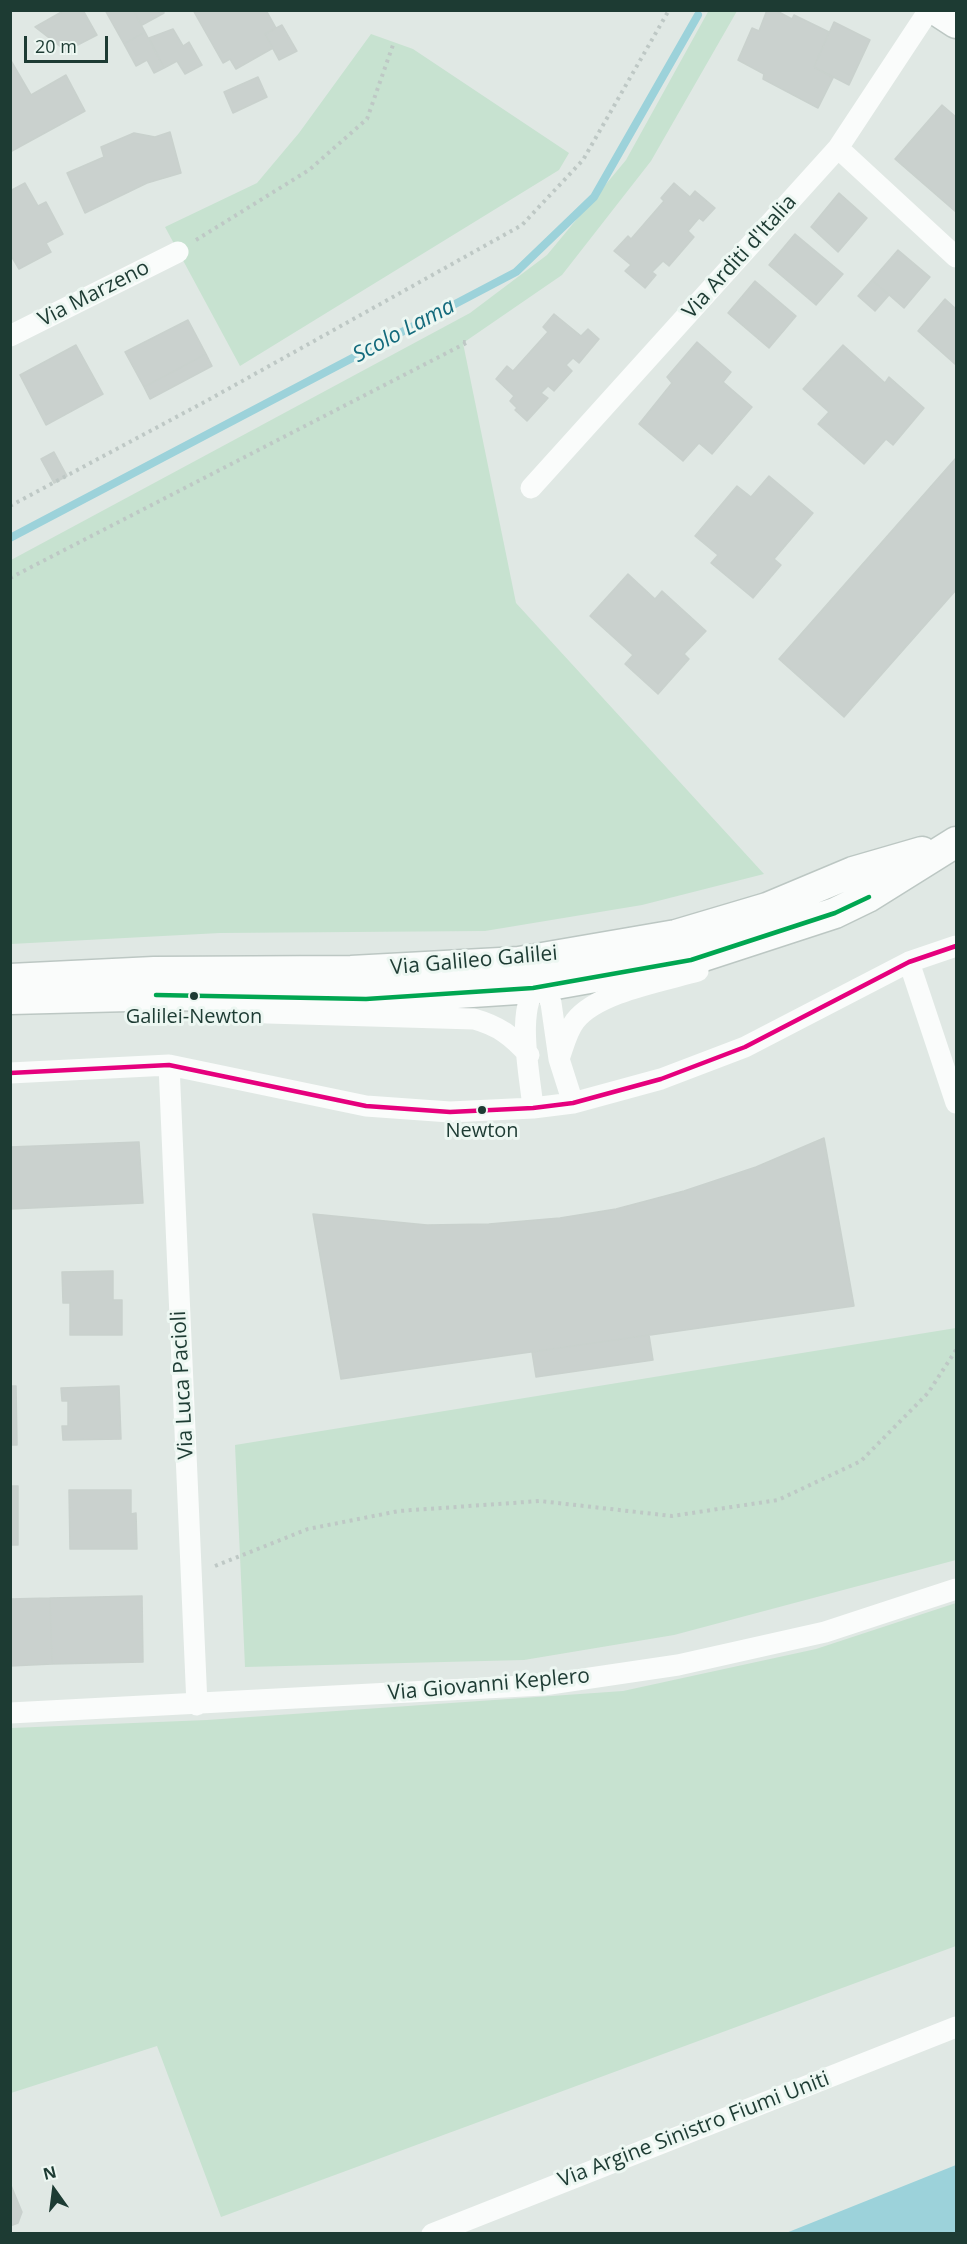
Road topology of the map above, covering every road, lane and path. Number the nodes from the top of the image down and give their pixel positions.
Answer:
1 (669, 10) edge
2 (929, 10) edge
3 (936, 10) edge
4 (957, 23) edge
5 (394, 42) dead end
6 (838, 148) junction
7 (178, 252) joint
8 (957, 257) edge
9 (10, 336) edge
10 (463, 342) dead end
11 (531, 488) dead end
12 (10, 507) edge
13 (10, 578) edge
14 (956, 842) edge
15 (835, 913) junction
16 (676, 935) junction
17 (957, 945) edge
18 (909, 962) junction
19 (375, 969) junction
20 (10, 979) edge
21 (533, 988) junction
22 (169, 995) junction
23 (10, 999) edge
24 (528, 1056) junction
25 (559, 1059) junction
26 (169, 1065) junction
27 (10, 1072) edge
28 (573, 1103) junction
29 (957, 1103) edge
30 (533, 1108) junction
31 (957, 1350) edge
32 (191, 1575) junction
33 (957, 1589) edge
34 (197, 1705) junction
35 (10, 1713) edge
36 (957, 2027) edge
37 (432, 2234) edge

1 - 12 path
2 - 6 street, Via Arditi d'Italia
3 - 4 main road
5 - 7 path
6 - 8 street
6 - 11 street, Via Arditi d'Italia
7 - 9 street, Via Marzeno
10 - 13 path
14 - 15 main road, Via Galileo Galilei
14 - 16 main road, Via Galileo Galilei
15 - 21 main road, Via Galileo Galilei
15 - 25 street
16 - 19 main road, Via Galileo Galilei
16 - 21 street
17 - 18 street
18 - 28 street
18 - 29 street
19 - 20 main road, Via Galileo Galilei
19 - 21 street
21 - 22 main road, Via Galileo Galilei
21 - 24 street
21 - 25 street
22 - 23 main road, Via Galileo Galilei
22 - 24 street
24 - 30 street
25 - 28 street
26 - 27 street
26 - 30 street
26 - 32 street, Via Luca Pacioli
28 - 30 street
31 - 32 path
32 - 34 street, Via Luca Pacioli
33 - 34 street, Via Giovanni Keplero
34 - 35 street, Via Giovanni Keplero
36 - 37 street, Via Argine Sinistro Fiumi Uniti

